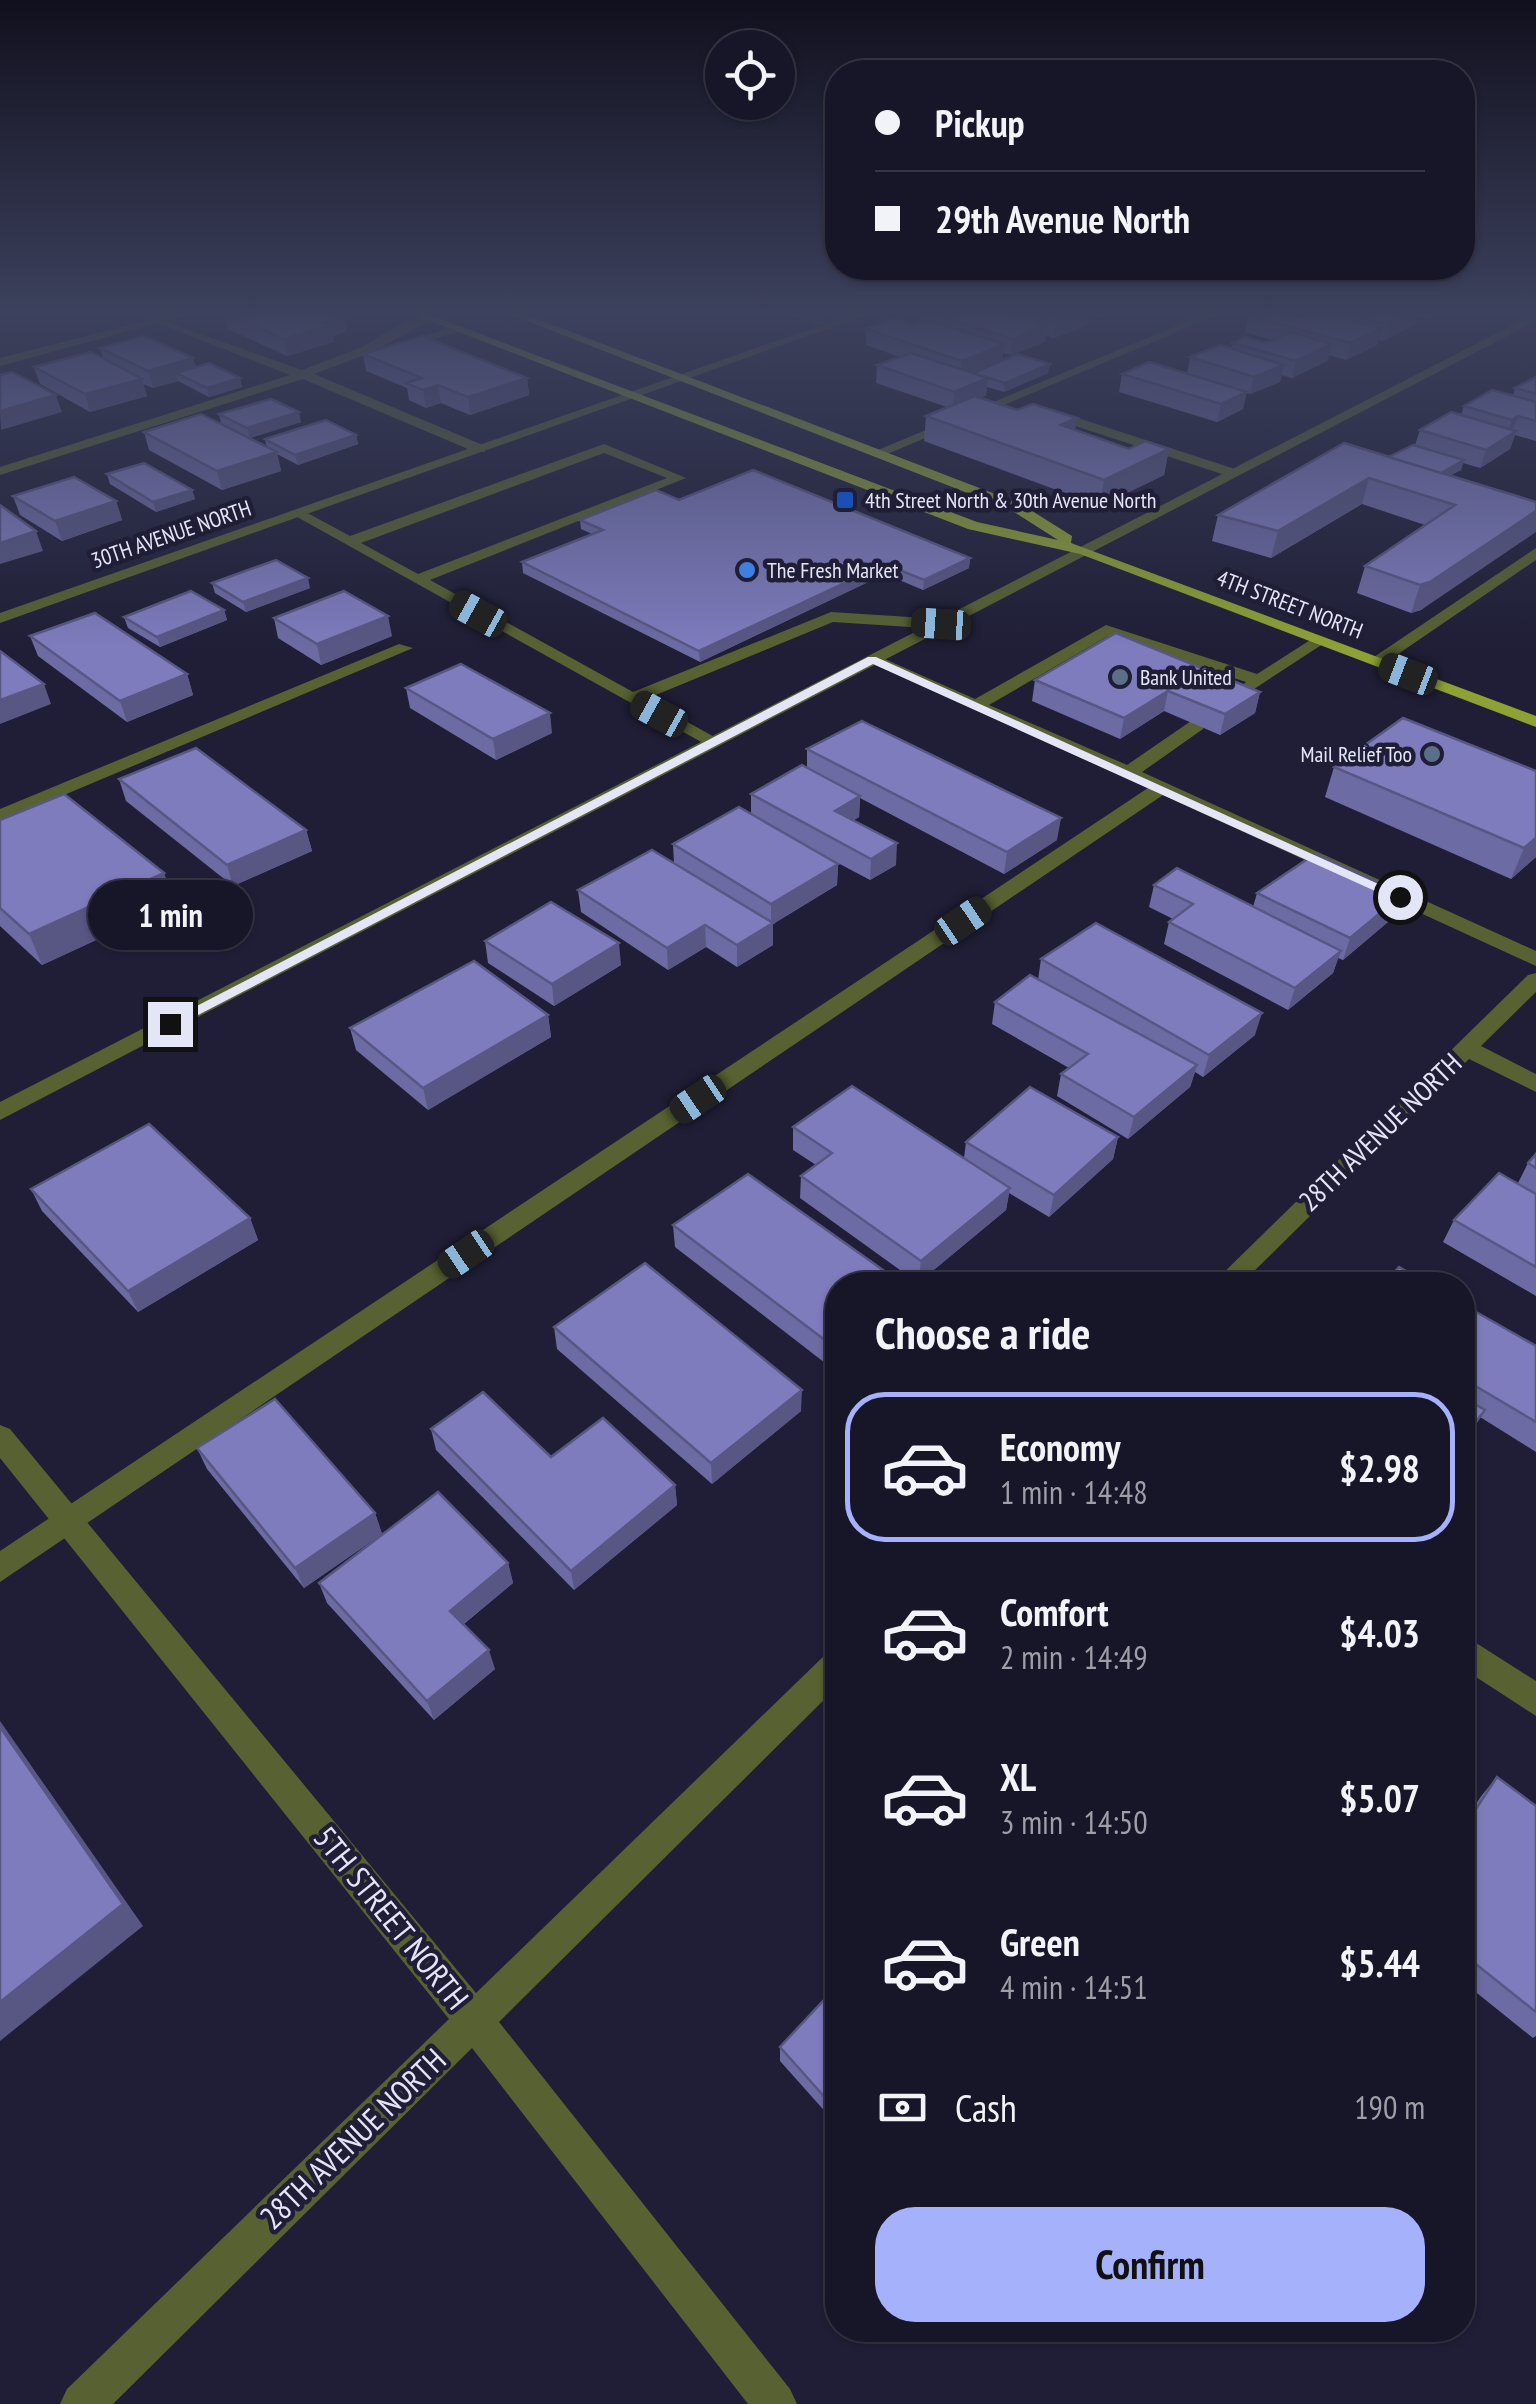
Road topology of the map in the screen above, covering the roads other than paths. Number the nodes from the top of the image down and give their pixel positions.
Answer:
1 (150, 425) edge
2 (426, 425) edge
3 (547, 425) edge
4 (706, 425) edge
5 (812, 425) edge
6 (945, 425) edge
7 (1089, 425) edge
8 (1324, 425) edge
9 (480, 449) junction
10 (880, 452) junction
11 (0, 471) edge
12 (1233, 472) junction
13 (297, 513) junction
14 (349, 542) junction
15 (1084, 550) junction
16 (1536, 553) edge
17 (1514, 568) junction
18 (1536, 575) edge
19 (417, 580) junction
20 (0, 618) edge
21 (941, 624) junction
22 (1321, 640) junction
23 (405, 648) dead end
24 (872, 660) junction
25 (1376, 661) junction
26 (1260, 681) junction
27 (632, 699) junction
28 (1226, 701) edge
29 (976, 705) junction
30 (1536, 722) edge
31 (1198, 725) edge
32 (712, 743) junction
33 (1128, 773) junction
34 (1162, 787) junction
35 (0, 816) edge
36 (1536, 959) edge
37 (1536, 980) edge
38 (1466, 1048) junction
39 (1536, 1084) edge
40 (0, 1112) edge
41 (1237, 1272) edge
42 (0, 1436) edge
43 (69, 1522) junction
44 (0, 1568) edge
45 (1475, 1657) edge
46 (825, 1677) edge
47 (1536, 1700) edge
48 (474, 2020) junction
49 (82, 2404) edge
50 (775, 2404) edge

1 - 11 street
2 - 9 street
3 - 9 street, 30TH AVENUE NORTH
4 - 15 main road, 4TH STREET NORTH
5 - 10 main road, 4TH STREET NORTH
6 - 10 street
7 - 12 street
8 - 12 street
9 - 13 street, 30TH AVENUE NORTH
10 - 15 main road, 4TH STREET NORTH
12 - 15 street
13 - 14 street
13 - 20 street, 30TH AVENUE NORTH
14 - 19 street
14 - 19 street
15 - 21 street
15 - 22 main road, 4TH STREET NORTH
16 - 17 street
17 - 18 street
17 - 25 street
19 - 27 street
21 - 24 street
21 - 27 street
22 - 25 main road, 4TH STREET NORTH
22 - 26 street
23 - 35 street
24 - 29 street
24 - 32 street
25 - 30 main road, 4TH STREET NORTH
26 - 28 street
26 - 29 street
27 - 32 street
29 - 33 street
31 - 33 street
32 - 40 street
33 - 34 street
34 - 36 street
34 - 43 street
37 - 38 street, 28TH AVENUE NORTH
38 - 39 street
38 - 41 street, 28TH AVENUE NORTH
42 - 43 street, 5TH STREET NORTH
43 - 44 street
43 - 48 street, 5TH STREET NORTH
45 - 47 street
46 - 48 street, 28TH AVENUE NORTH
48 - 49 street, 28TH AVENUE NORTH
48 - 50 street, 5TH STREET NORTH

